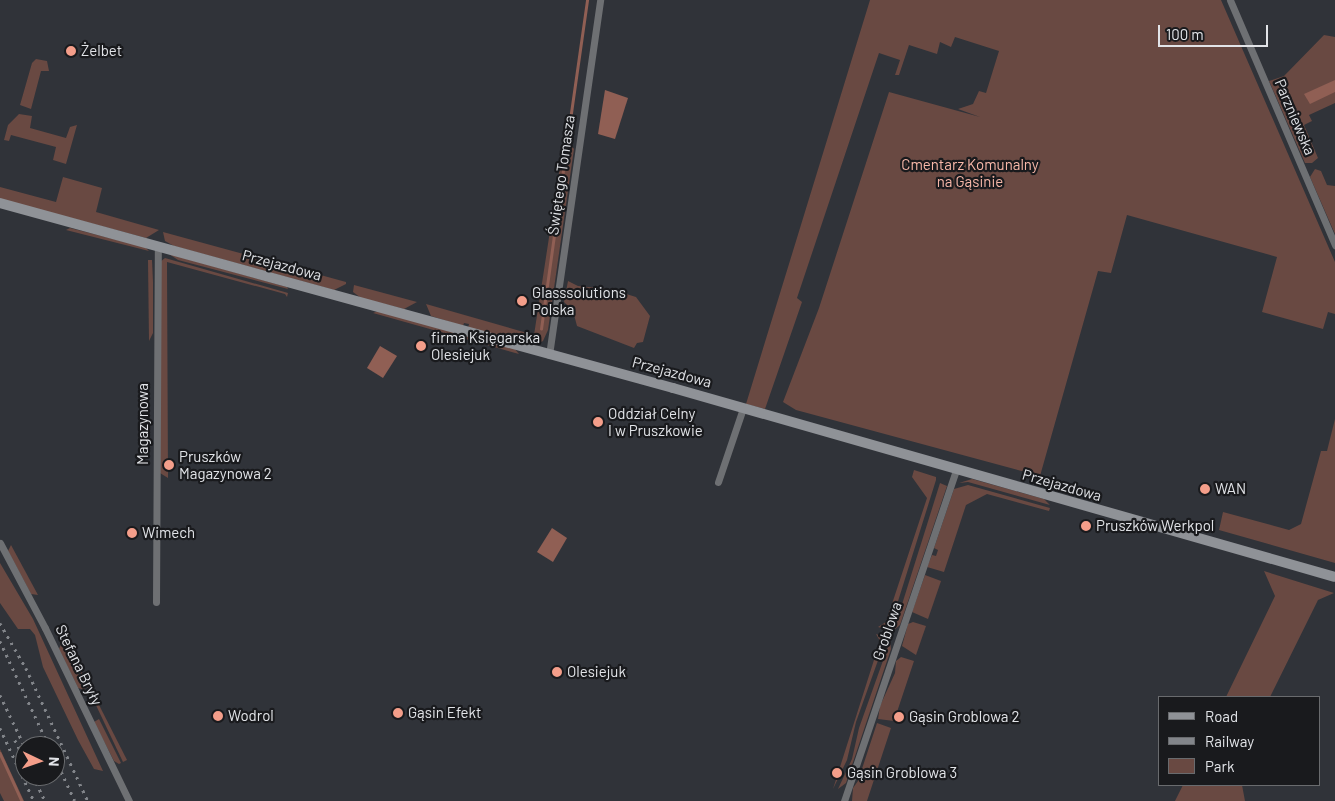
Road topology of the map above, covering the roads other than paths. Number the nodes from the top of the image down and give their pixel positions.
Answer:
1 (600, 0) edge
2 (1230, 0) edge
3 (0, 203) edge
4 (1335, 245) edge
5 (158, 246) junction
6 (550, 355) junction
7 (743, 408) junction
8 (956, 470) junction
9 (718, 482) dead end
10 (0, 543) edge
11 (1335, 577) edge
12 (156, 602) dead end
13 (129, 801) edge
14 (844, 801) edge

1 - 6 street, Świętego Tomasza
2 - 4 street, Parzniewska
3 - 5 street, Przejazdowa
5 - 6 street, Przejazdowa
5 - 12 street, Magazynowa
6 - 7 street, Przejazdowa
7 - 8 street, Przejazdowa
7 - 9 street
8 - 11 street, Przejazdowa
8 - 14 street, Groblowa
10 - 13 street, Stefana Bryły

